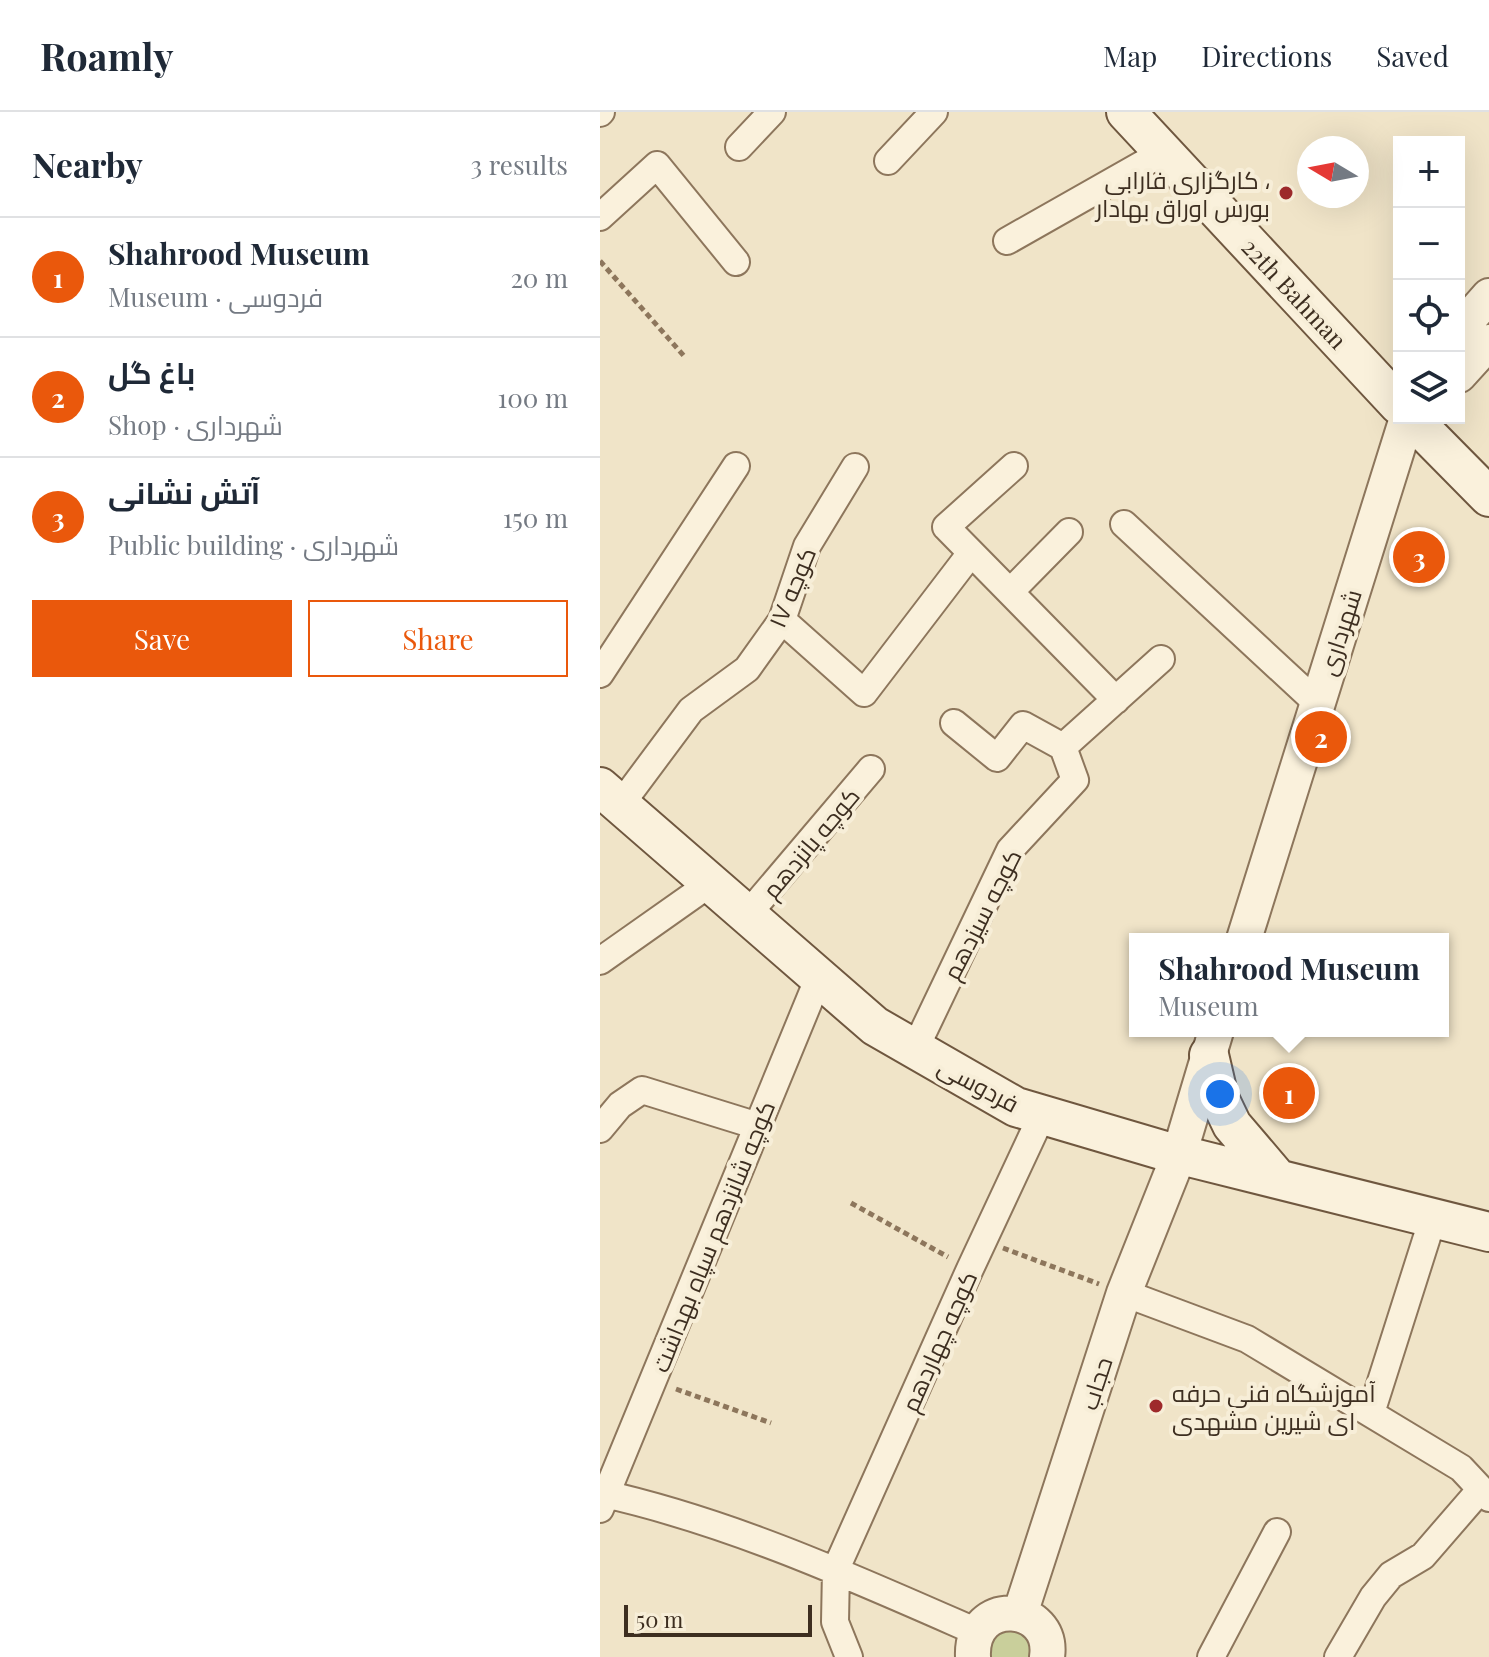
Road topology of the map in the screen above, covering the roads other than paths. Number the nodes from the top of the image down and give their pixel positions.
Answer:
1 (772, 112) edge
2 (934, 112) edge
3 (1126, 112) edge
4 (739, 147) dead end
5 (1164, 152) junction
6 (888, 161) dead end
7 (600, 217) edge
8 (1007, 241) dead end
9 (736, 262) dead end
10 (1489, 296) edge
11 (1465, 323) edge
12 (1489, 342) edge
13 (1465, 368) edge
14 (1393, 399) edge
15 (1407, 424) edge
16 (1415, 424) edge
17 (736, 466) dead end
18 (1014, 466) dead end
19 (855, 467) dead end
20 (1489, 497) edge
21 (1124, 524) dead end
22 (1069, 532) dead end
23 (971, 553) junction
24 (1010, 592) junction
25 (782, 620) junction
26 (1161, 659) dead end
27 (600, 674) edge
28 (1116, 700) junction
29 (1316, 702) junction
30 (954, 723) dead end
31 (1063, 747) junction
32 (871, 769) dead end
33 (610, 795) edge
34 (712, 882) junction
35 (748, 914) junction
36 (1246, 933) edge
37 (600, 961) edge
38 (819, 977) junction
39 (1213, 1043) edge
40 (915, 1049) junction
41 (1042, 1115) junction
42 (758, 1126) junction
43 (600, 1129) edge
44 (1179, 1155) junction
45 (1278, 1179) junction
46 (1433, 1218) junction
47 (1489, 1232) edge
48 (1124, 1293) junction
49 (1371, 1413) junction
50 (1485, 1494) edge
51 (602, 1499) edge
52 (1277, 1532) dead end
53 (836, 1569) junction
54 (1020, 1614) junction
55 (975, 1644) edge
56 (849, 1657) edge
57 (1047, 1657) edge
58 (1211, 1657) edge
59 (1338, 1657) edge

1 - 4 street
2 - 6 street
3 - 5 main road, 22th Bahman
5 - 8 street
5 - 14 main road, 22th Bahman
7 - 9 street
10 - 11 street
12 - 13 street
15 - 29 street, شهرداری
16 - 20 main road
17 - 27 street
18 - 23 street
19 - 25 street, ۱۷ کوچه
21 - 29 street
22 - 24 street
23 - 24 street
23 - 25 street
24 - 28 street
25 - 33 street, ۱۷ کوچه
26 - 28 street
28 - 31 street
29 - 36 street, شهرداری
30 - 31 street
31 - 40 street, کوچه سیزدهم
32 - 35 street, کوچه پانزدهم
33 - 34 main road, فردوسی
34 - 35 main road, فردوسی
34 - 37 street
35 - 38 main road, فردوسی
38 - 40 main road, فردوسی
38 - 42 street, کوچه شانزدهم سپاه بهداشت
39 - 44 street
39 - 45 main road
40 - 41 main road, فردوسی
41 - 44 main road, فردوسی
41 - 53 street, کوچه چهاردهم
42 - 43 street
42 - 51 street, کوچه شانزدهم سپاه بهداشت
44 - 45 main road, فردوسی
44 - 48 street, حجاب
45 - 46 main road, فردوسی
46 - 47 main road, فردوسی
46 - 49 street
48 - 49 street
48 - 54 street, حجاب
49 - 50 street
50 - 59 street
51 - 53 street
52 - 58 street
53 - 55 street
53 - 56 street
54 - 55 street
54 - 57 street

